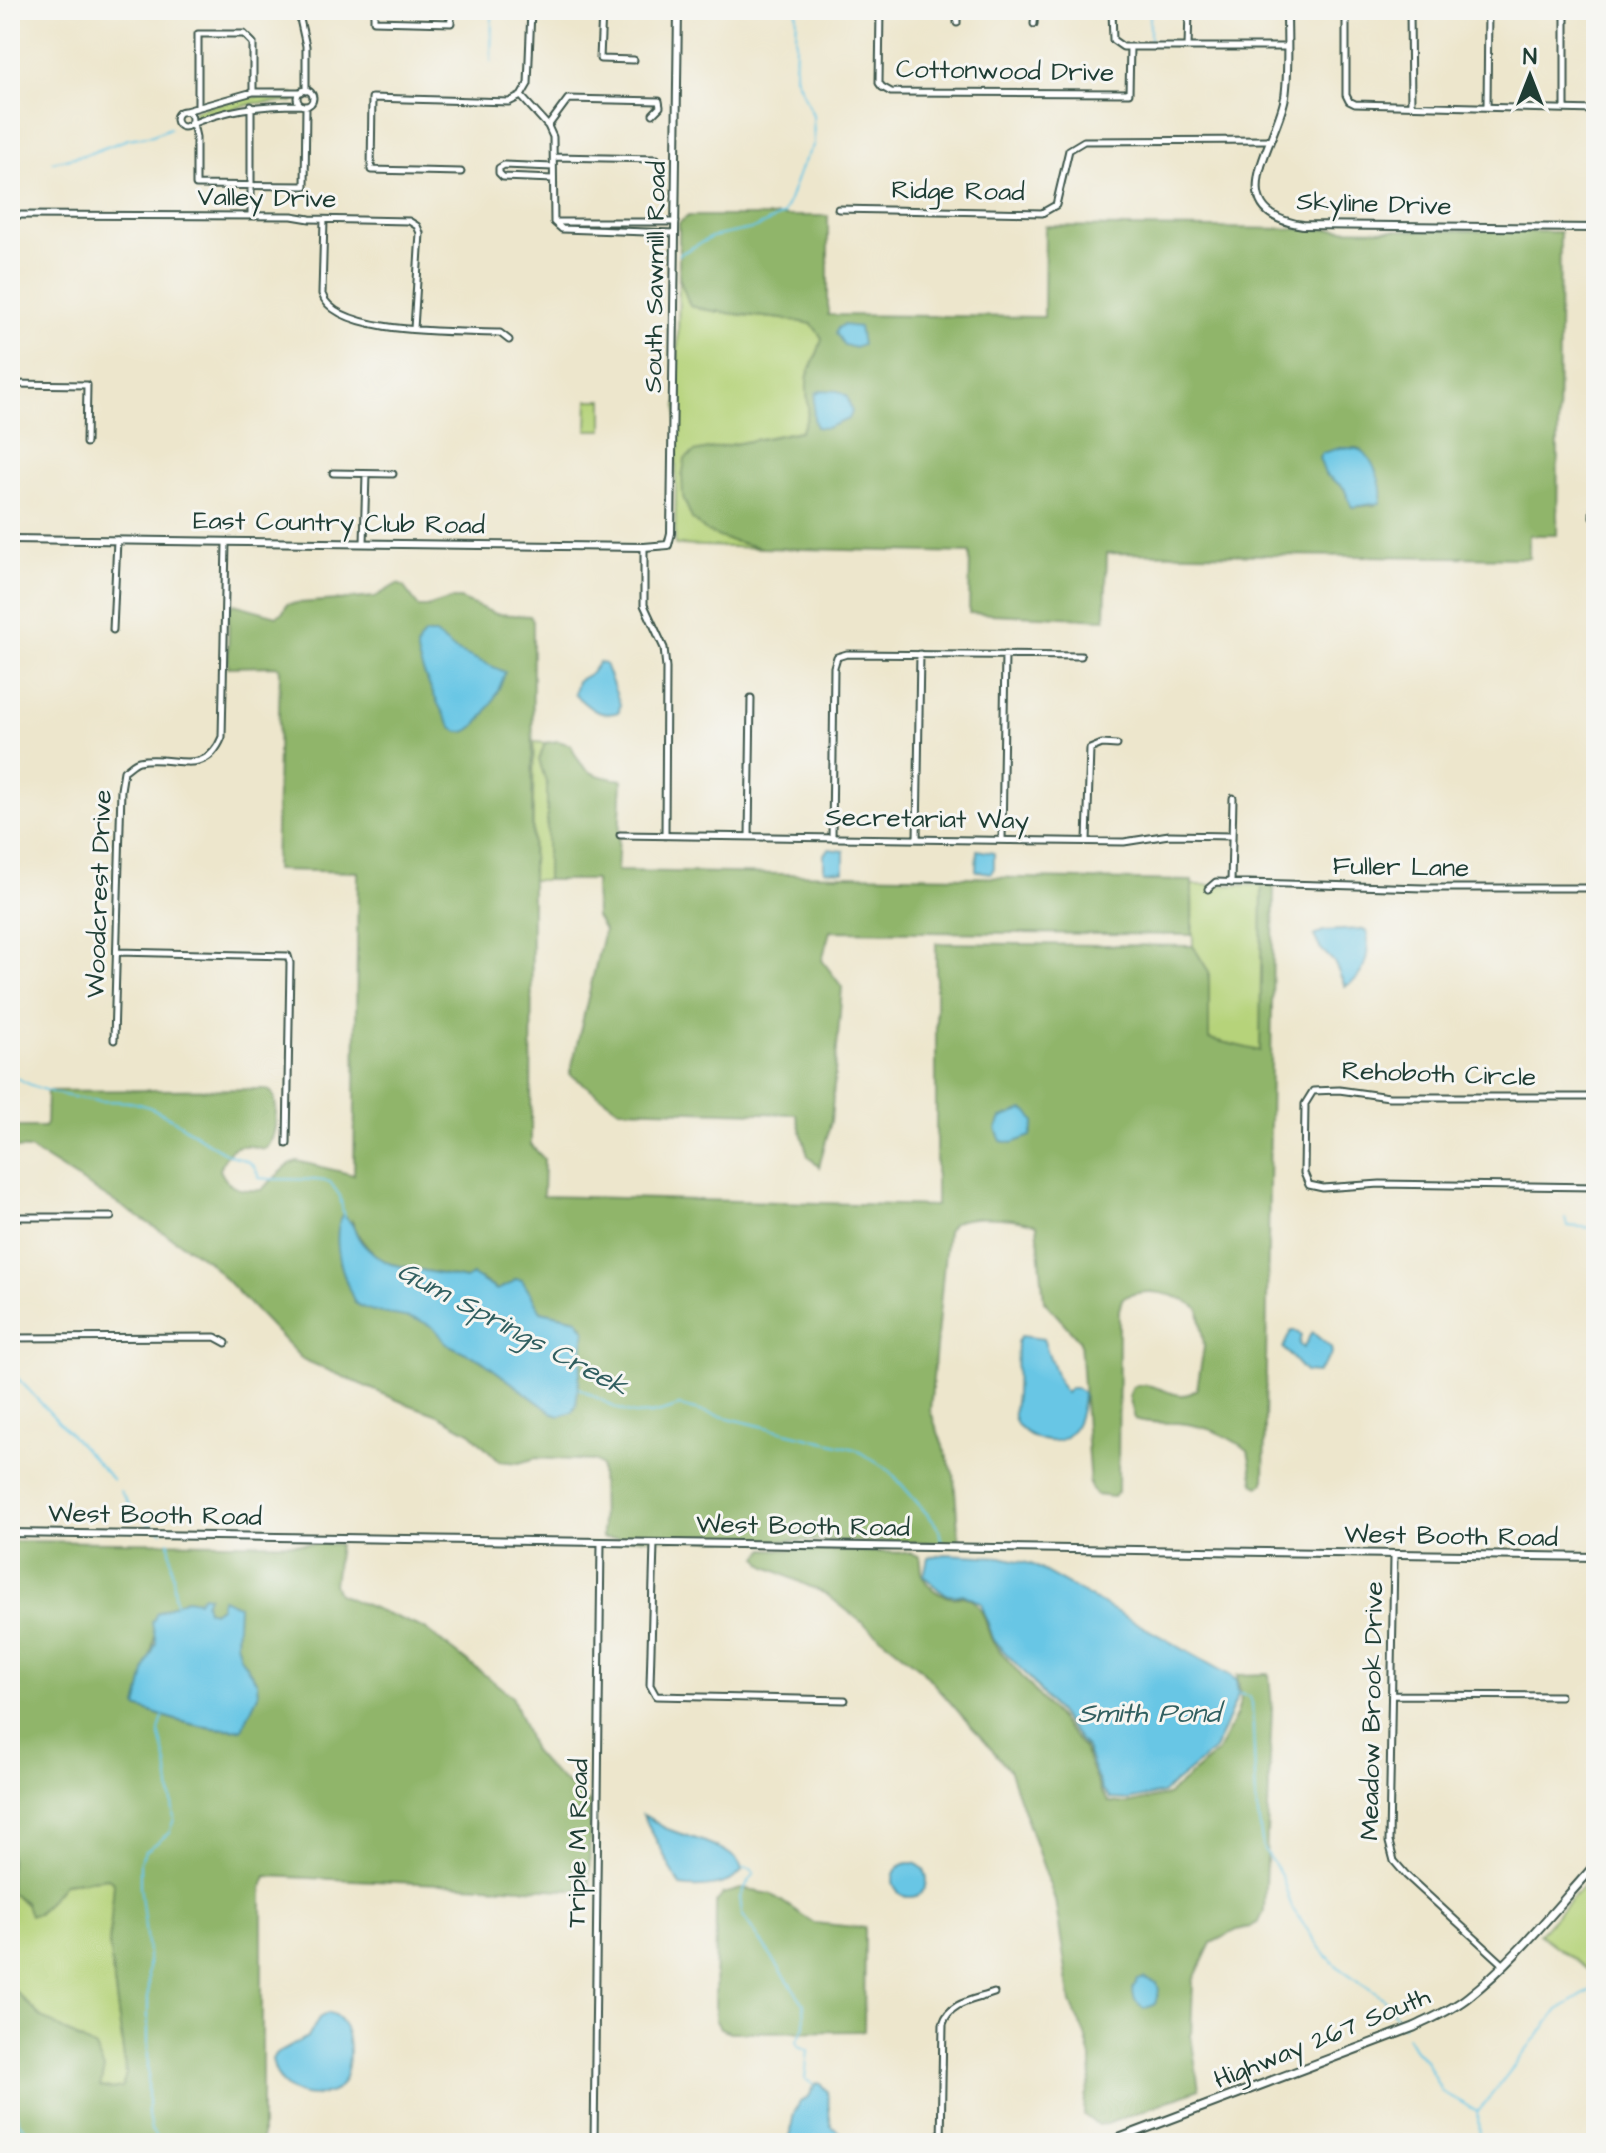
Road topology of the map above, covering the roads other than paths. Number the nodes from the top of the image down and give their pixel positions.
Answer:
1 (298, 10) edge
2 (374, 10) edge
3 (451, 10) edge
4 (531, 10) edge
5 (602, 10) edge
6 (678, 10) edge
7 (880, 10) edge
8 (957, 10) edge
9 (1035, 10) edge
10 (1112, 10) edge
11 (1189, 10) edge
12 (1287, 10) edge
13 (1346, 10) edge
14 (1410, 10) edge
15 (1488, 10) edge
16 (1565, 10) edge
17 (957, 23) dead end
18 (1034, 24) dead end
19 (1130, 47) junction
20 (1188, 47) junction
21 (1287, 47) junction
22 (634, 60) dead end
23 (253, 92) junction
24 (303, 92) junction
25 (521, 96) junction
26 (304, 105) junction
27 (1411, 105) junction
28 (198, 106) junction
29 (251, 106) junction
30 (1487, 107) junction
31 (1565, 109) junction
32 (1596, 110) edge
33 (182, 112) junction
34 (653, 114) dead end
35 (190, 125) junction
36 (548, 126) junction
37 (1270, 140) junction
38 (554, 157) junction
39 (657, 159) dead end
40 (553, 167) junction
41 (461, 172) dead end
42 (553, 179) junction
43 (251, 185) junction
44 (838, 209) dead end
45 (10, 215) edge
46 (251, 216) junction
47 (324, 220) junction
48 (554, 222) junction
49 (676, 222) junction
50 (1596, 228) edge
51 (675, 233) junction
52 (414, 329) junction
53 (509, 340) dead end
54 (10, 384) edge
55 (86, 443) dead end
56 (1596, 449) edge
57 (333, 473) dead end
58 (366, 474) junction
59 (393, 474) dead end
60 (1593, 517) dead end
61 (10, 539) edge
62 (117, 540) junction
63 (226, 542) junction
64 (364, 543) junction
65 (668, 545) joint
66 (644, 547) junction
67 (113, 630) dead end
68 (920, 654) junction
69 (1005, 655) junction
70 (1081, 656) dead end
71 (751, 698) dead end
72 (1117, 745) dead end
73 (1233, 798) dead end
74 (620, 835) dead end
75 (665, 836) junction
76 (1232, 836) junction
77 (749, 837) junction
78 (832, 838) junction
79 (917, 839) junction
80 (1002, 840) junction
81 (1087, 841) junction
82 (1231, 883) junction
83 (1596, 888) edge
84 (1208, 889) dead end
85 (117, 952) junction
86 (114, 1040) dead end
87 (1596, 1097) edge
88 (287, 1144) dead end
89 (1596, 1187) edge
90 (10, 1217) edge
91 (111, 1217) dead end
92 (10, 1338) edge
93 (226, 1343) dead end
94 (10, 1533) edge
95 (601, 1543) junction
96 (654, 1544) junction
97 (1394, 1556) junction
98 (1596, 1557) edge
99 (1392, 1695) junction
100 (1560, 1696) dead end
101 (845, 1700) dead end
102 (1596, 1864) edge
103 (1503, 1964) junction
104 (994, 1993) dead end
105 (594, 2143) edge
106 (941, 2143) edge
107 (1107, 2143) edge

1 - 24 street
2 - 3 street
4 - 25 street
5 - 22 street
6 - 49 street, South Sawmill Road
7 - 19 street, Cottonwood Drive
8 - 17 street
9 - 18 street
10 - 19 street
11 - 20 street
12 - 21 street, Skyline Drive
13 - 27 street
14 - 27 street
15 - 30 street
16 - 31 street
19 - 20 street
20 - 21 street
21 - 37 street, Skyline Drive
23 - 24 street
23 - 28 street
23 - 28 street
24 - 26 street
24 - 26 street
25 - 36 street
25 - 41 street
26 - 29 street
26 - 43 street
27 - 30 street
28 - 33 street
29 - 35 street
29 - 43 street
30 - 31 street
31 - 32 street
33 - 35 street
33 - 35 street
34 - 36 street
35 - 43 street
36 - 38 street
37 - 44 street, Ridge Road
37 - 50 street, Skyline Drive
38 - 39 street
38 - 40 street
40 - 42 street
40 - 42 street
42 - 48 street
43 - 46 street
45 - 46 street, Valley Drive
46 - 47 street, Valley Drive
47 - 52 street
47 - 52 street, Valley Drive
48 - 49 street
48 - 51 street
49 - 51 street, South Sawmill Road
51 - 65 street, South Sawmill Road
52 - 53 street
54 - 55 street
56 - 60 street
57 - 58 street
58 - 59 street
58 - 64 street
61 - 62 street, East Country Club Road
62 - 63 street, East Country Club Road
62 - 67 street
63 - 64 street, East Country Club Road
63 - 85 street, Woodcrest Drive
64 - 66 street, East Country Club Road
65 - 66 street, East Country Club Road
66 - 75 street
68 - 69 street
68 - 78 street
68 - 79 street
69 - 70 street
69 - 80 street
71 - 77 street
72 - 81 street
73 - 76 street
74 - 75 street, Secretariat Way
75 - 77 street, Secretariat Way
76 - 81 street, Secretariat Way
76 - 82 street
77 - 78 street, Secretariat Way
78 - 79 street, Secretariat Way
79 - 80 street, Secretariat Way
80 - 81 street, Secretariat Way
82 - 83 street, Fuller Lane
82 - 84 street, Fuller Lane
85 - 86 street, Woodcrest Drive
85 - 88 street
87 - 89 street, Rehoboth Circle
90 - 91 street
92 - 93 street
94 - 95 street, West Booth Road
95 - 96 street, West Booth Road
95 - 105 street, Triple M Road
96 - 97 street, West Booth Road
96 - 101 street
97 - 98 street, West Booth Road
97 - 99 street, Meadow Brook Drive
99 - 100 street
99 - 103 street, Meadow Brook Drive
102 - 103 main road, Highway 267 South
103 - 107 main road, Highway 267 South
104 - 106 street

